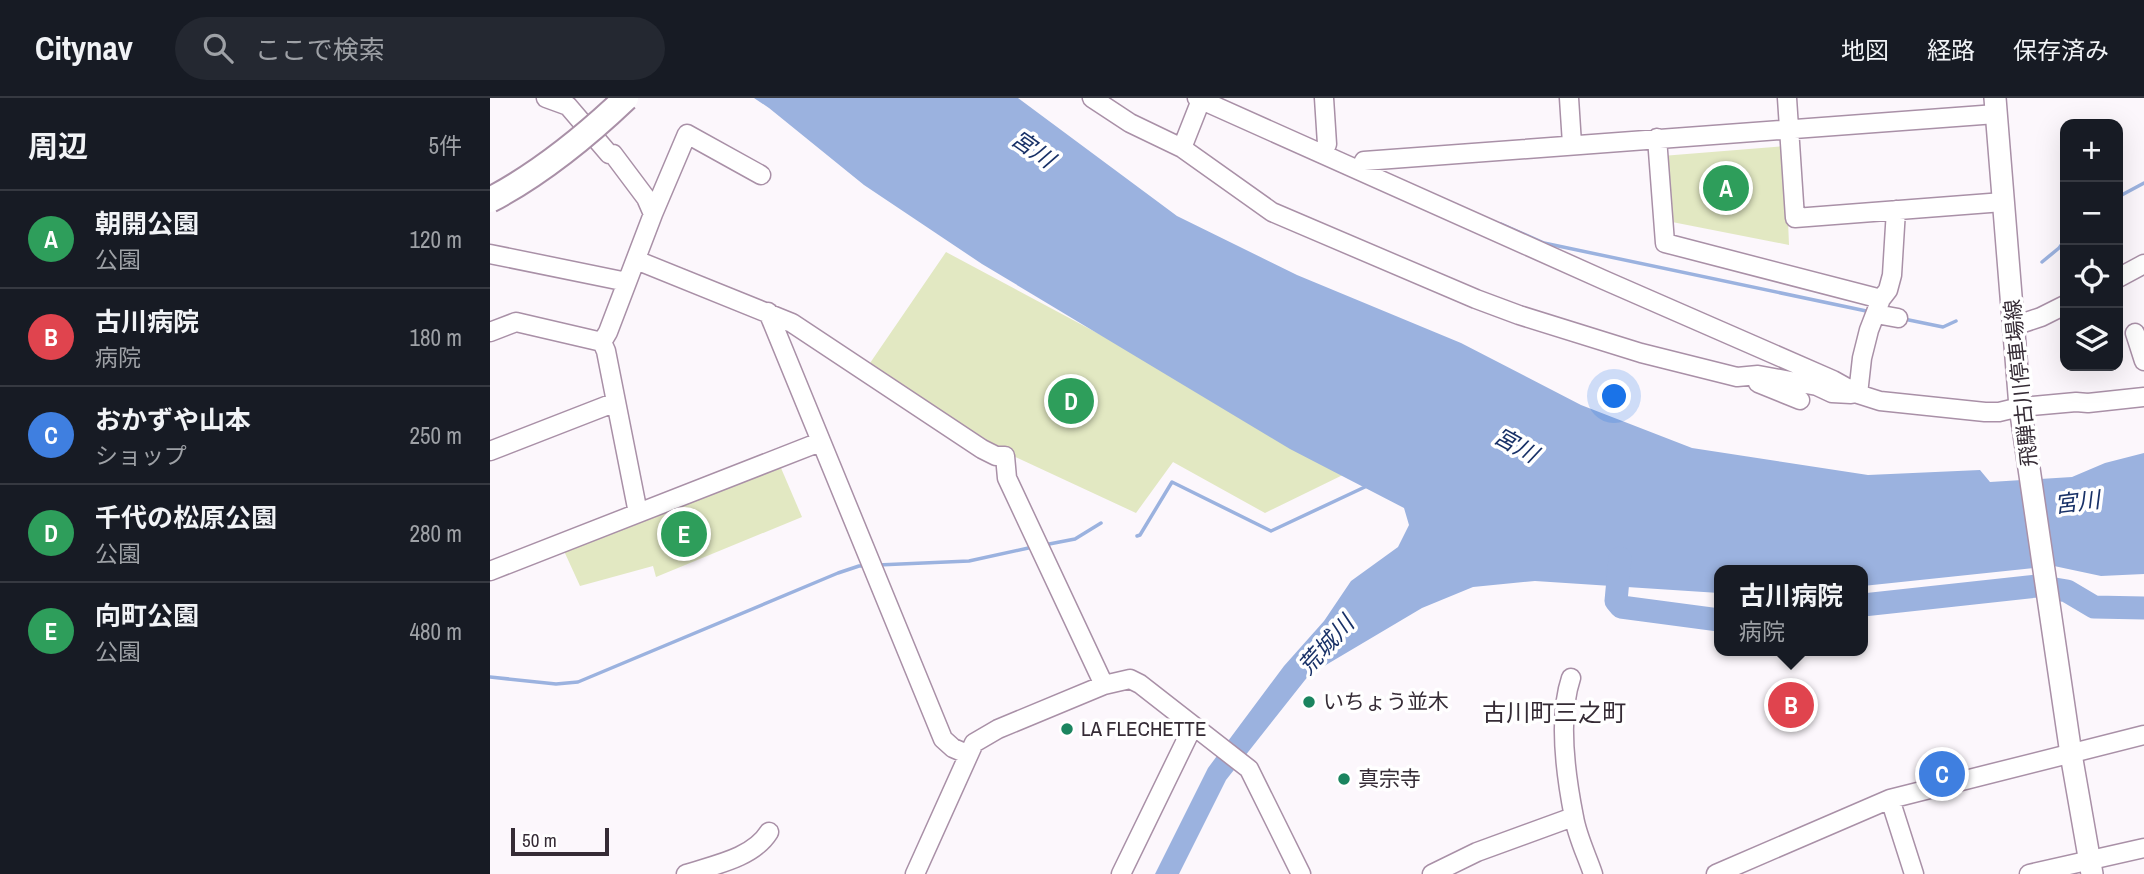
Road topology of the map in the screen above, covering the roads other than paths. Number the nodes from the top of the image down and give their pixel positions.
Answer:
1 (546, 98) edge
2 (626, 98) edge
3 (1092, 98) edge
4 (1324, 98) edge
5 (1569, 98) edge
6 (1787, 98) edge
7 (1199, 99) edge
8 (1995, 106) edge
9 (1789, 128) junction
10 (1657, 138) junction
11 (1572, 144) junction
12 (1182, 148) junction
13 (1324, 149) junction
14 (1362, 166) junction
15 (761, 175) dead end
16 (490, 200) edge
17 (2003, 202) junction
18 (1896, 210) junction
19 (653, 214) junction
20 (490, 254) edge
21 (636, 260) junction
22 (2144, 264) edge
23 (2123, 275) edge
24 (627, 282) junction
25 (1879, 306) junction
26 (2060, 308) edge
27 (768, 312) junction
28 (1898, 318) dead end
29 (2014, 326) junction
30 (490, 332) edge
31 (2135, 332) dead end
32 (602, 342) junction
33 (2144, 361) edge
34 (1737, 377) junction
35 (1858, 394) junction
36 (2144, 397) edge
37 (1800, 400) dead end
38 (616, 402) junction
39 (2021, 412) junction
40 (820, 442) junction
41 (490, 451) edge
42 (638, 513) junction
43 (490, 571) edge
44 (1571, 678) dead end
45 (1104, 685) junction
46 (1196, 729) junction
47 (2144, 735) edge
48 (967, 754) junction
49 (2071, 754) junction
50 (1890, 799) junction
51 (1573, 817) junction
52 (769, 832) dead end
53 (2144, 848) edge
54 (2090, 867) edge
55 (686, 874) edge
56 (915, 874) edge
57 (1121, 874) edge
58 (1301, 874) edge
59 (1432, 874) edge
60 (1593, 874) edge
61 (1716, 874) edge
62 (1914, 874) edge
63 (2028, 874) edge

1 - 19 street
2 - 16 highway, bridge
3 - 12 street
4 - 13 street
5 - 11 street
6 - 9 street
7 - 12 street
7 - 13 street
8 - 9 street
8 - 17 main road, 飛騨古川停車場線
9 - 10 street
9 - 18 street
10 - 11 street
10 - 25 street
11 - 14 street
12 - 34 street
13 - 14 street
14 - 35 street
15 - 19 street
17 - 18 street
17 - 29 main road, 飛騨古川停車場線
18 - 25 street
19 - 21 street
20 - 24 street
21 - 24 street
21 - 27 street
22 - 23 street
24 - 32 street
25 - 28 street
25 - 35 street
26 - 29 street
27 - 40 street
27 - 45 street
29 - 39 main road, 飛騨古川停車場線
30 - 32 street
31 - 33 street
32 - 38 street
34 - 35 street
34 - 37 street
35 - 39 street
36 - 39 street
38 - 41 street
38 - 42 street
39 - 49 main road, 飛騨古川停車場線
40 - 42 street
40 - 48 street
42 - 43 street
44 - 51 street
45 - 46 street
45 - 48 street
46 - 57 street
46 - 58 street
47 - 49 street
48 - 56 street
49 - 50 street
49 - 54 main road, 飛騨古川停車場線
50 - 61 street
50 - 62 street
51 - 59 street
51 - 60 street
52 - 55 street
53 - 54 street
54 - 63 street

